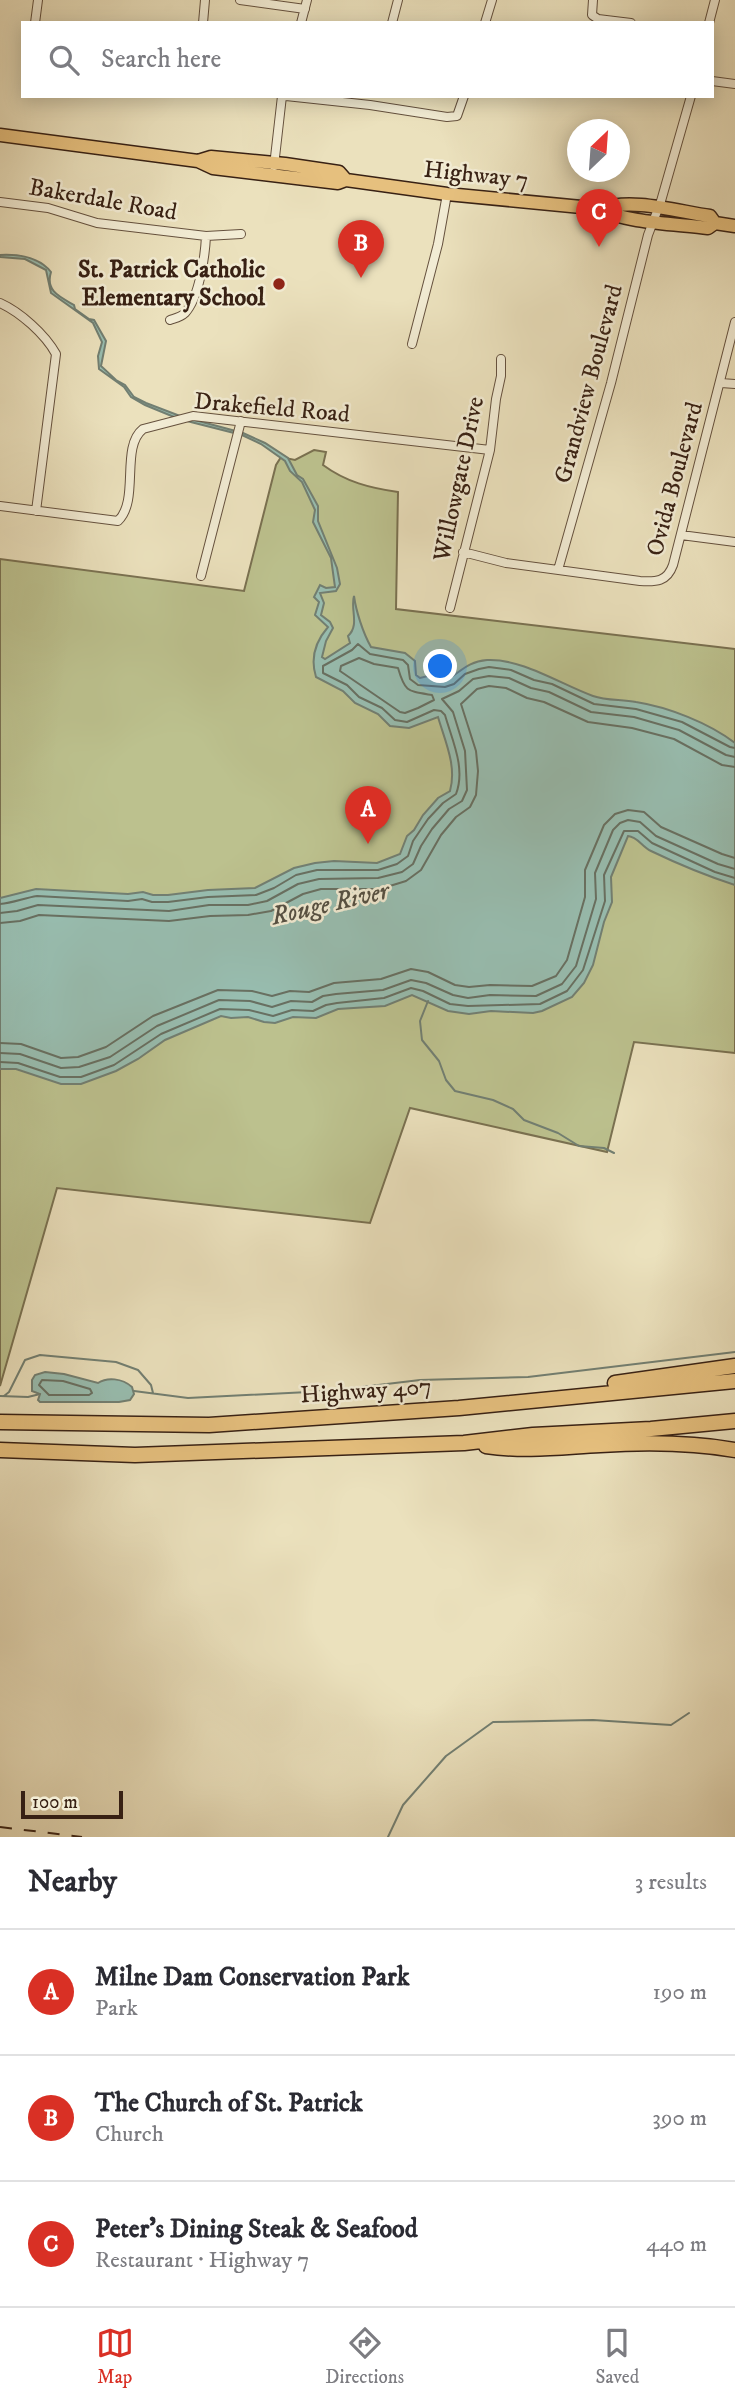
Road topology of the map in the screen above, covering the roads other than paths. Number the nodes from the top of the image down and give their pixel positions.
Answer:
1 (38, 0) edge
2 (205, 0) edge
3 (240, 0) edge
4 (398, 0) edge
5 (492, 0) edge
6 (593, 0) edge
7 (715, 0) edge
8 (306, 4) edge
9 (35, 21) edge
10 (203, 21) edge
11 (302, 21) edge
12 (393, 21) edge
13 (486, 21) edge
14 (614, 21) edge
15 (710, 21) edge
16 (714, 81) edge
17 (735, 84) edge
18 (284, 98) edge
19 (319, 98) edge
20 (463, 98) edge
21 (690, 98) edge
22 (371, 101) edge
23 (0, 135) edge
24 (273, 168) junction
25 (447, 194) junction
26 (0, 202) edge
27 (658, 208) junction
28 (602, 209) junction
29 (652, 220) junction
30 (715, 223) junction
31 (735, 226) edge
32 (241, 234) dead end
33 (206, 236) junction
34 (0, 303) edge
35 (170, 320) dead end
36 (735, 322) edge
37 (412, 344) dead end
38 (501, 359) dead end
39 (721, 383) junction
40 (735, 384) edge
41 (241, 421) junction
42 (490, 450) junction
43 (0, 506) edge
44 (36, 511) junction
45 (681, 535) junction
46 (735, 542) edge
47 (463, 552) junction
48 (558, 570) junction
49 (201, 576) dead end
50 (450, 608) dead end
51 (735, 1366) edge
52 (735, 1381) edge
53 (513, 1401) junction
54 (735, 1421) edge
55 (0, 1422) edge
56 (464, 1443) junction
57 (0, 1450) edge
58 (735, 1450) edge

1 - 9 street
2 - 10 street
3 - 8 street
4 - 12 street
5 - 13 street
6 - 14 street
7 - 15 street
8 - 11 street
16 - 17 street
18 - 24 street
19 - 22 street
20 - 22 street
21 - 27 street, Grandview Boulevard
23 - 24 main road, Highway 7
24 - 25 main road, Highway 7
25 - 28 main road, Highway 7
25 - 37 street
26 - 33 street, Bakerdale Road
27 - 28 main road, Highway 7
27 - 29 street, Grandview Boulevard
27 - 30 main road, Highway 7
28 - 29 main road, Highway 7
29 - 30 main road, Highway 7
29 - 48 street, Grandview Boulevard
30 - 31 main road, Highway 7
32 - 33 street, Bakerdale Road
33 - 35 street
34 - 44 street
36 - 39 street, Ovida Boulevard
38 - 42 street, Willowgate Drive
39 - 40 street
39 - 45 street, Ovida Boulevard
41 - 42 street, Drakefield Road
41 - 44 street, Drakefield Road
41 - 49 street
42 - 47 street, Willowgate Drive
43 - 44 street, Drakefield Road
45 - 46 street
45 - 48 street, Ovida Boulevard
47 - 48 street, Ovida Boulevard
47 - 50 street, Willowgate Drive
51 - 53 highway
52 - 53 highway, Highway 407
53 - 55 highway, Highway 407
54 - 56 highway
56 - 57 highway
56 - 58 highway

